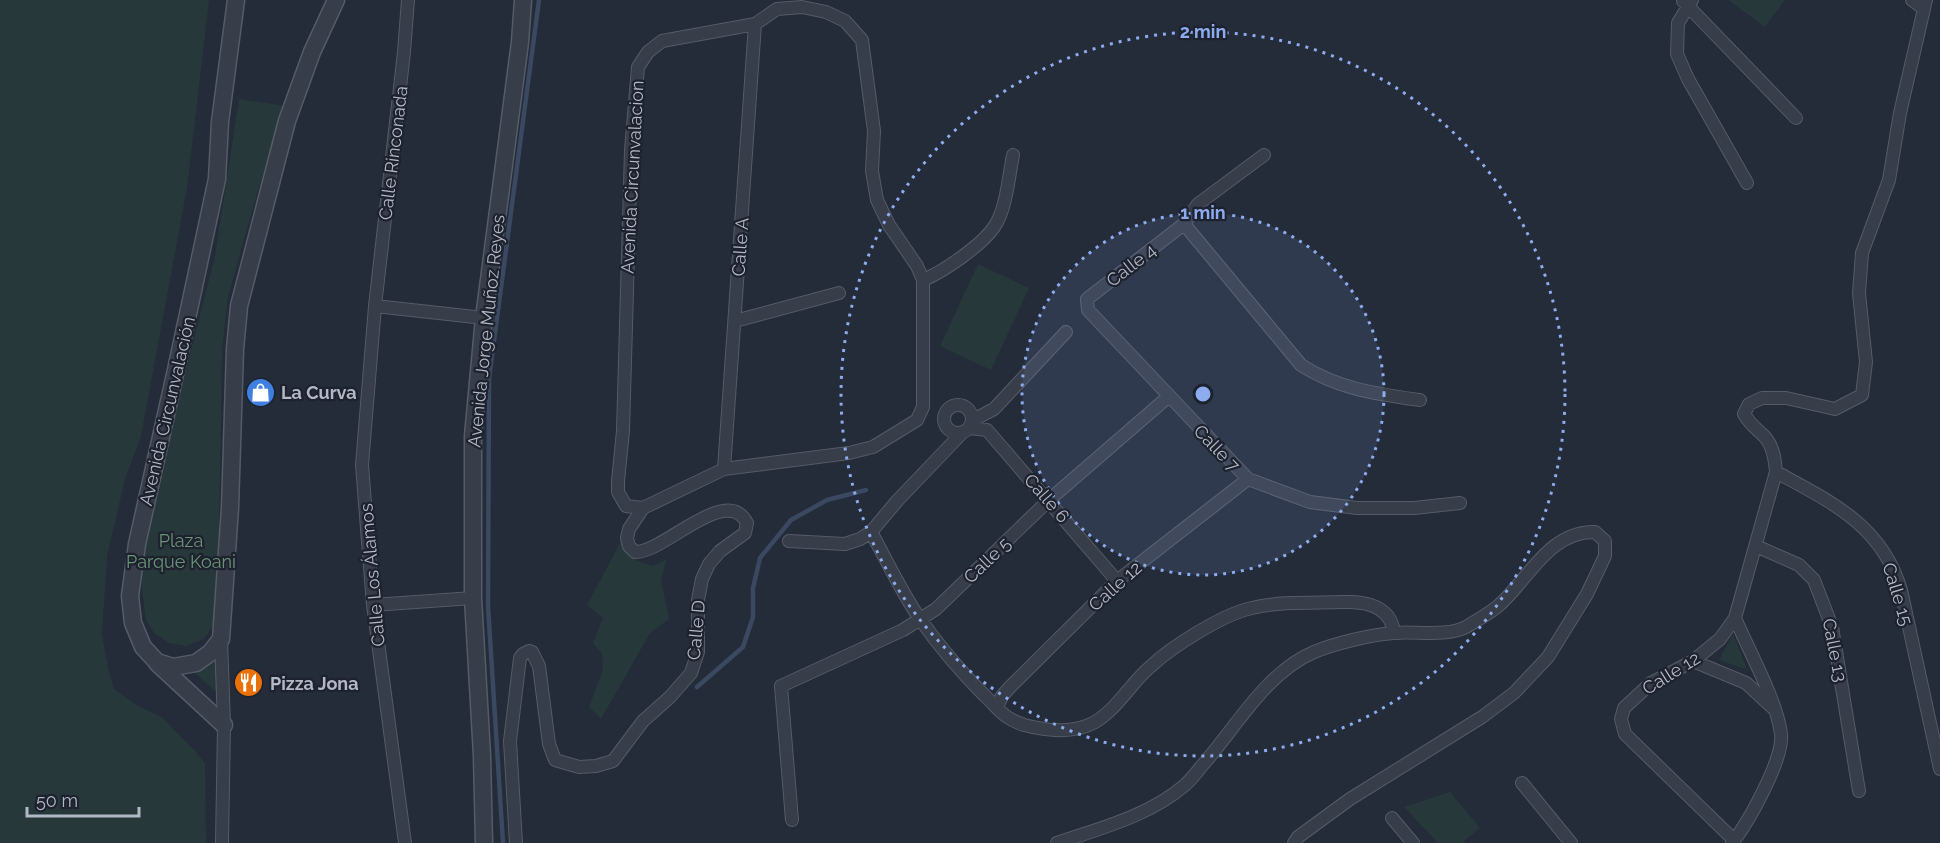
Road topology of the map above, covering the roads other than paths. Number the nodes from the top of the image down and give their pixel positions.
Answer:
1 (236, 0) edge
2 (336, 0) edge
3 (408, 0) edge
4 (523, 0) edge
5 (1912, 0) edge
6 (1688, 2) edge
7 (1925, 4) edge
8 (755, 24) junction
9 (1796, 118) dead end
10 (1013, 155) dead end
11 (1264, 155) dead end
12 (1747, 183) dead end
13 (1184, 224) junction
14 (923, 280) junction
15 (839, 293) dead end
16 (375, 306) junction
17 (1088, 310) joint
18 (484, 318) junction
19 (735, 321) junction
20 (1066, 332) dead end
21 (1168, 397) junction
22 (1420, 400) dead end
23 (923, 406) junction
24 (945, 413) junction
25 (968, 427) junction
26 (724, 469) junction
27 (1776, 472) junction
28 (1248, 479) junction
29 (1049, 500) junction
30 (1460, 503) dead end
31 (643, 508) junction
32 (871, 532) junction
33 (789, 541) dead end
34 (1756, 546) junction
35 (1117, 581) junction
36 (473, 598) junction
37 (374, 605) junction
38 (1735, 618) junction
39 (920, 619) junction
40 (1394, 633) junction
41 (221, 639) junction
42 (1693, 661) junction
43 (157, 662) junction
44 (997, 707) junction
45 (1775, 710) junction
46 (224, 725) junction
47 (1940, 769) edge
48 (1522, 783) dead end
49 (1859, 791) dead end
50 (1392, 818) dead end
51 (792, 820) dead end
52 (1733, 842) edge
53 (222, 843) edge
54 (405, 843) edge
55 (484, 843) edge
56 (516, 843) edge
57 (1057, 843) edge
58 (1294, 843) edge
59 (1413, 843) edge
60 (1571, 843) edge

1 - 43 street, Avenida Circunvalación
2 - 41 street
3 - 16 street, Calle Rinconada
4 - 18 street, Avenida Jorge Muñoz Reyes
5 - 7 street
6 - 9 street
6 - 12 street
7 - 27 street
8 - 14 street, Avenida Circunvalacion
8 - 19 street, Calle A
8 - 31 street, Avenida Circunvalacion
10 - 14 street
11 - 13 street, Calle 4
13 - 17 street, Calle 4
13 - 22 street
14 - 23 street, Avenida Circunvalacion
15 - 19 street
16 - 18 street
16 - 37 street, Calle Los Álamos
17 - 21 street, Calle 7
18 - 36 street, Avenida Jorge Muñoz Reyes
19 - 26 street, Calle A
20 - 25 street
21 - 28 street, Calle 7
21 - 29 street, Calle 5
23 - 24 street
23 - 26 street
24 - 25 street
24 - 25 street
25 - 29 street, Calle 6
25 - 32 street
26 - 31 street
27 - 34 street, Calle 12
27 - 47 street, Calle 15
28 - 30 street, Calle 7
28 - 35 street, Calle 12
29 - 35 street, Calle 6
29 - 39 street, Calle 5
31 - 56 street, Calle D
32 - 33 street
32 - 39 street
34 - 38 street, Calle 12
34 - 49 street, Calle 13
35 - 44 street, Calle 12
36 - 37 street
36 - 55 street, Avenida Jorge Muñoz Reyes
37 - 54 street, Calle Los Álamos
38 - 42 street, Calle 12
38 - 45 street
39 - 44 street
39 - 51 street, Calle 5
40 - 44 street
40 - 57 street
40 - 58 street
41 - 43 street
41 - 46 street
42 - 45 street
42 - 52 street, Calle 12
43 - 46 street, Avenida Circunvalación
45 - 52 street
46 - 53 street
48 - 60 street
50 - 59 street

